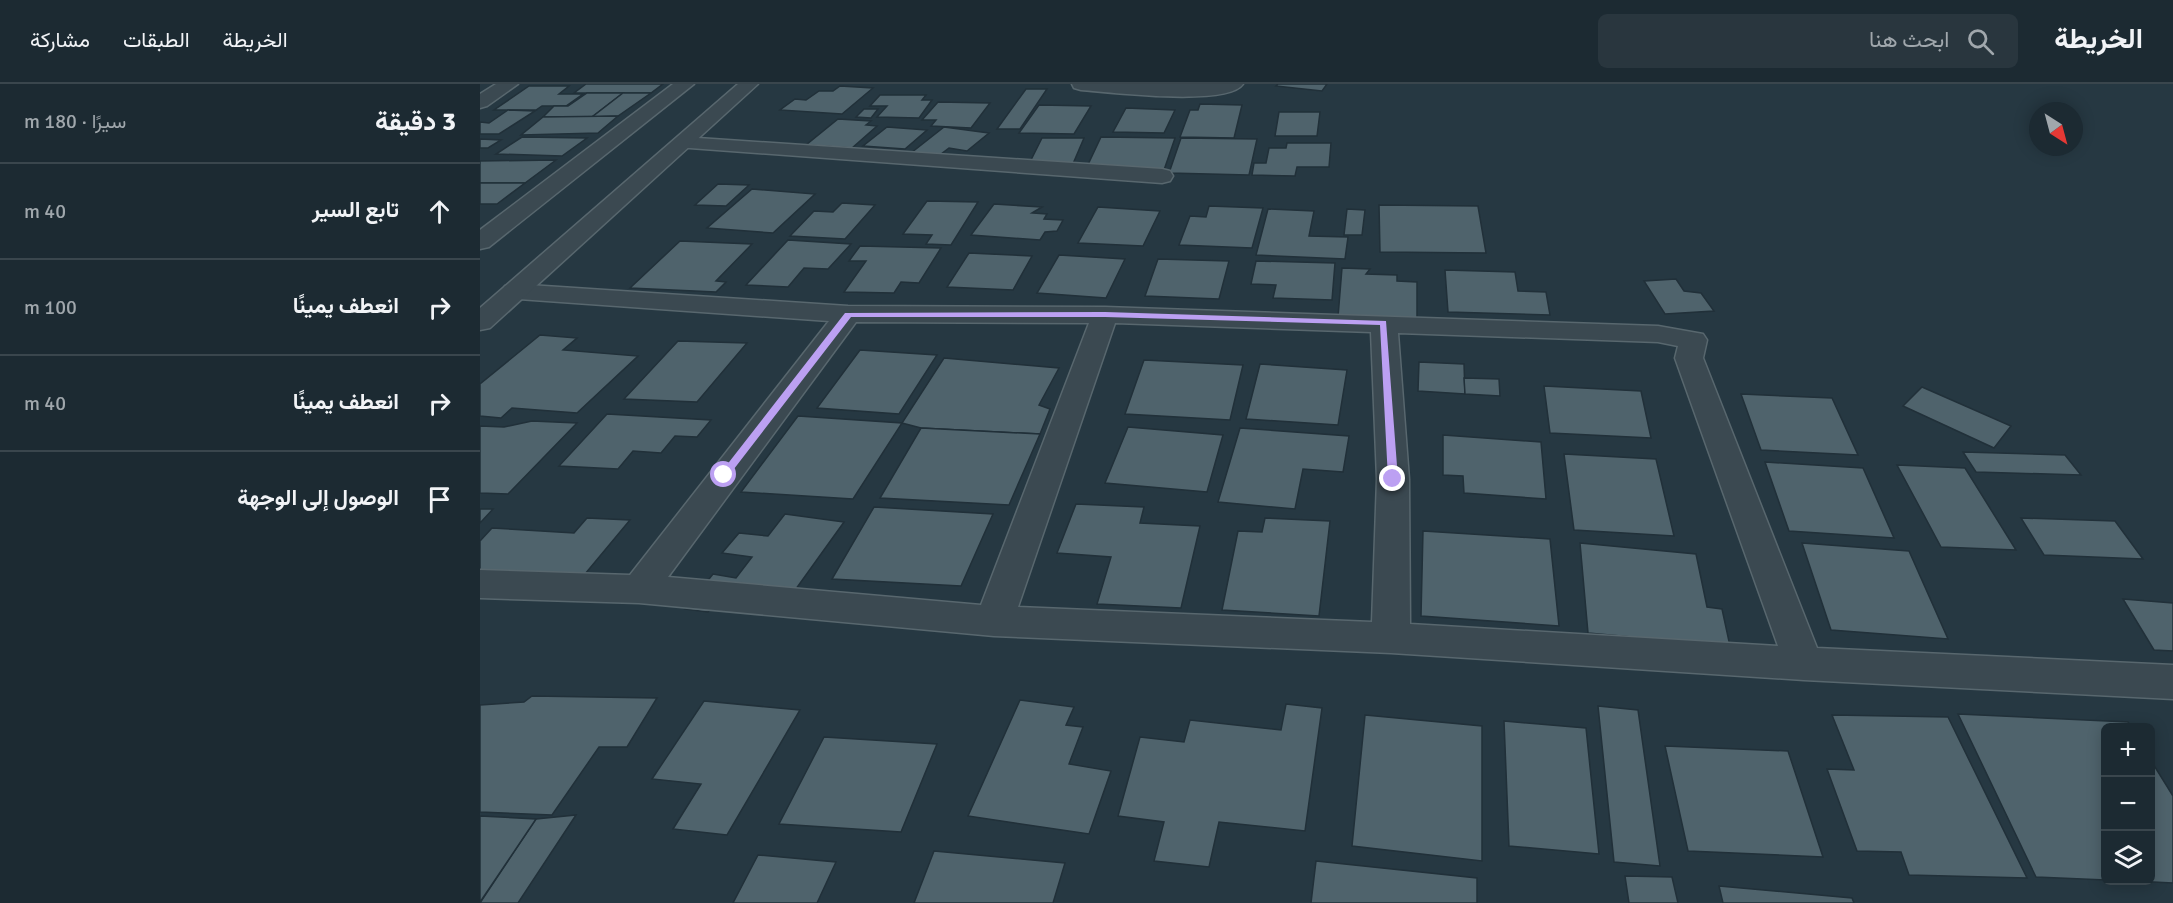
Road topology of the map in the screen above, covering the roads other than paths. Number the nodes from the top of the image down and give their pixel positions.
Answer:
1 (508, 84) edge
2 (685, 84) edge
3 (749, 84) edge
4 (1082, 84) edge
5 (1234, 84) edge
6 (480, 102) edge
7 (683, 143) junction
8 (1162, 176) dead end
9 (480, 241) edge
10 (514, 292) junction
11 (848, 314) junction
12 (1105, 315) junction
13 (480, 322) edge
14 (1383, 323) junction
15 (480, 584) edge
16 (639, 589) junction
17 (994, 621) junction
18 (1390, 638) junction
19 (1804, 664) junction
20 (2173, 682) edge

1 - 6 street
2 - 9 street
3 - 7 street
4 - 5 street
7 - 8 street
7 - 10 street
10 - 11 street
10 - 13 street
11 - 12 street
11 - 16 street
12 - 14 street
12 - 17 street
14 - 18 street
14 - 19 street
15 - 16 street
16 - 17 street
17 - 18 street
18 - 19 street
19 - 20 street

